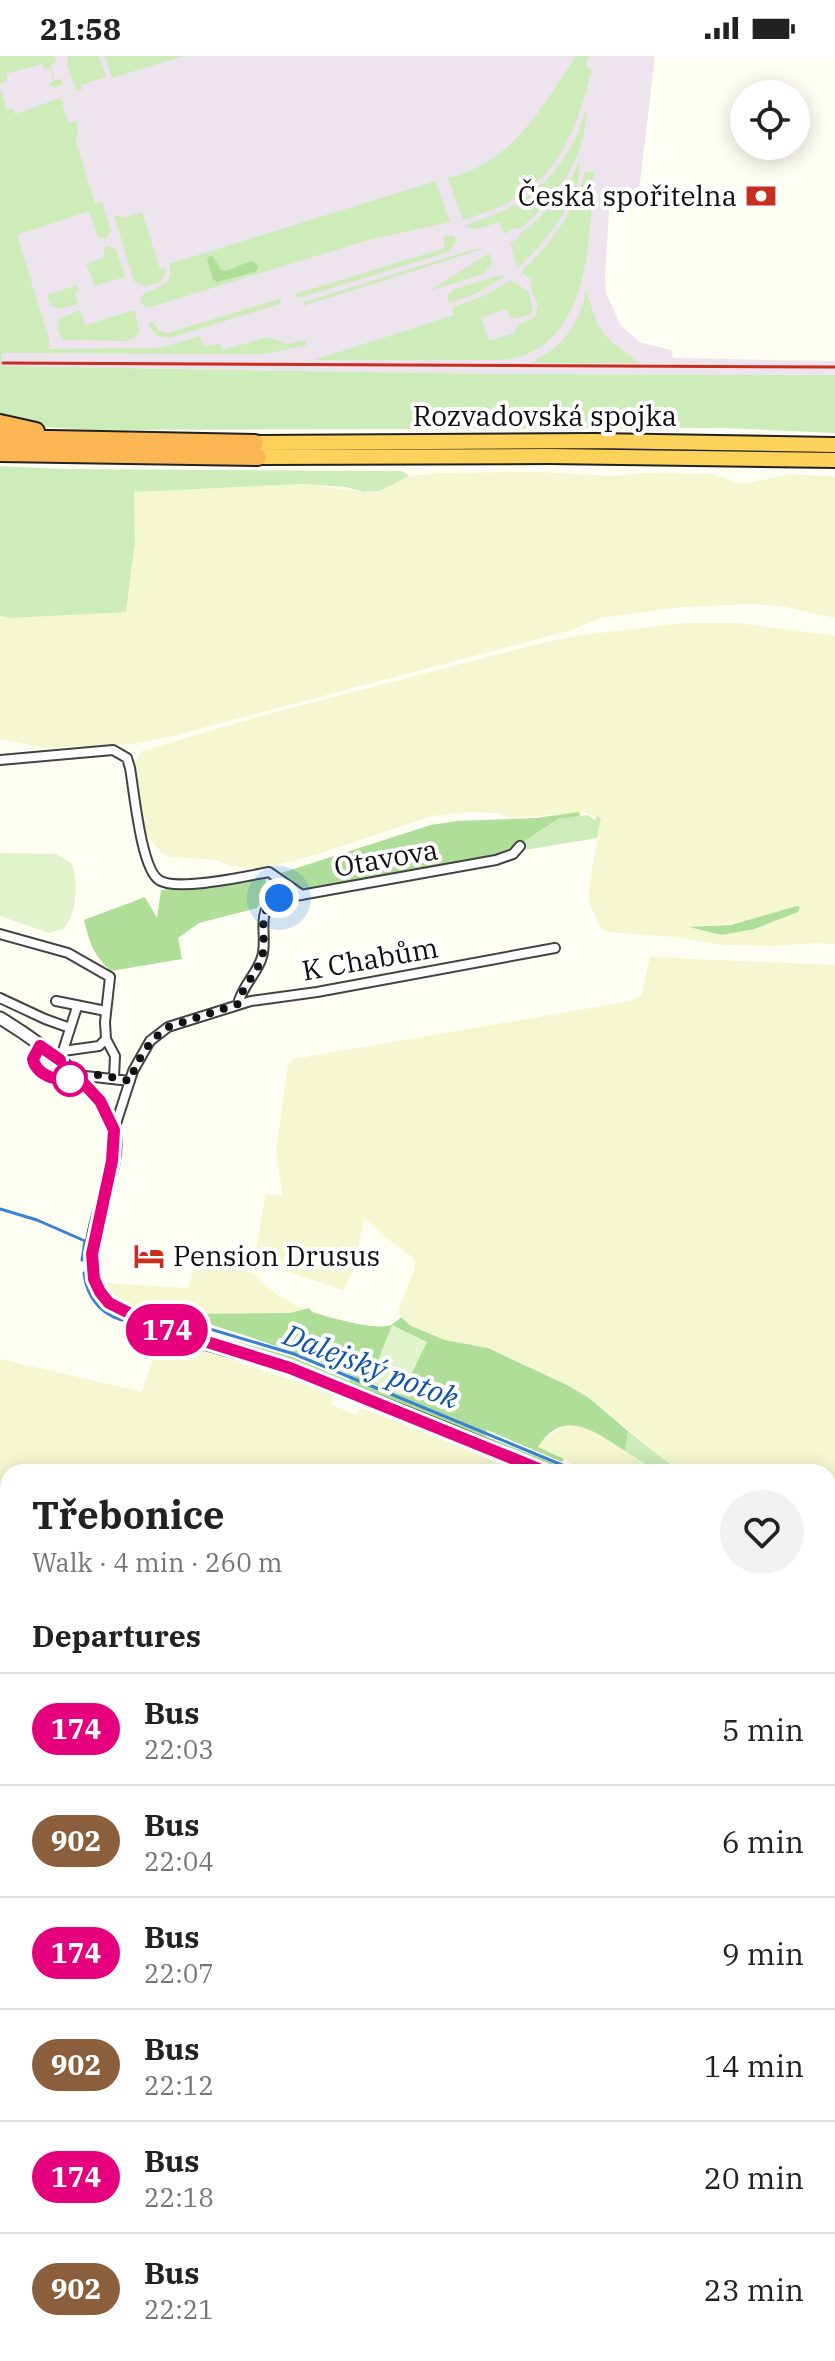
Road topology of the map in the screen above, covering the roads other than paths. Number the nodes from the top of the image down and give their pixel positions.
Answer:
1 (0, 423) edge
2 (0, 438) edge
3 (97, 441) junction
4 (835, 445) edge
5 (256, 450) junction
6 (0, 454) edge
7 (835, 460) edge
8 (0, 760) edge
9 (520, 846) dead end
10 (302, 895) junction
11 (0, 934) edge
12 (555, 948) dead end
13 (0, 998) edge
14 (56, 1001) dead end
15 (238, 1004) junction
16 (77, 1007) junction
17 (106, 1011) junction
18 (0, 1018) edge
19 (70, 1028) junction
20 (106, 1039) junction
21 (62, 1055) junction
22 (76, 1075) junction
23 (114, 1078) junction
24 (130, 1081) junction
25 (114, 1130) junction
26 (526, 1464) edge

1 - 3 highway
2 - 3 highway
3 - 5 highway
4 - 5 highway, Rozvadovská spojka
5 - 6 highway
5 - 7 highway, Rozvadovská spojka
8 - 10 street
9 - 10 street, Otavova
10 - 15 street, Otavova
11 - 17 street
12 - 15 street, K Chabům
13 - 19 street
14 - 16 street
15 - 24 street, K Chabům
16 - 17 street
16 - 19 street
17 - 20 street
18 - 21 street
19 - 21 street
20 - 21 street
20 - 23 street
21 - 22 street
22 - 23 street
22 - 25 street
23 - 24 street
24 - 25 street, K Chabům
25 - 26 street

